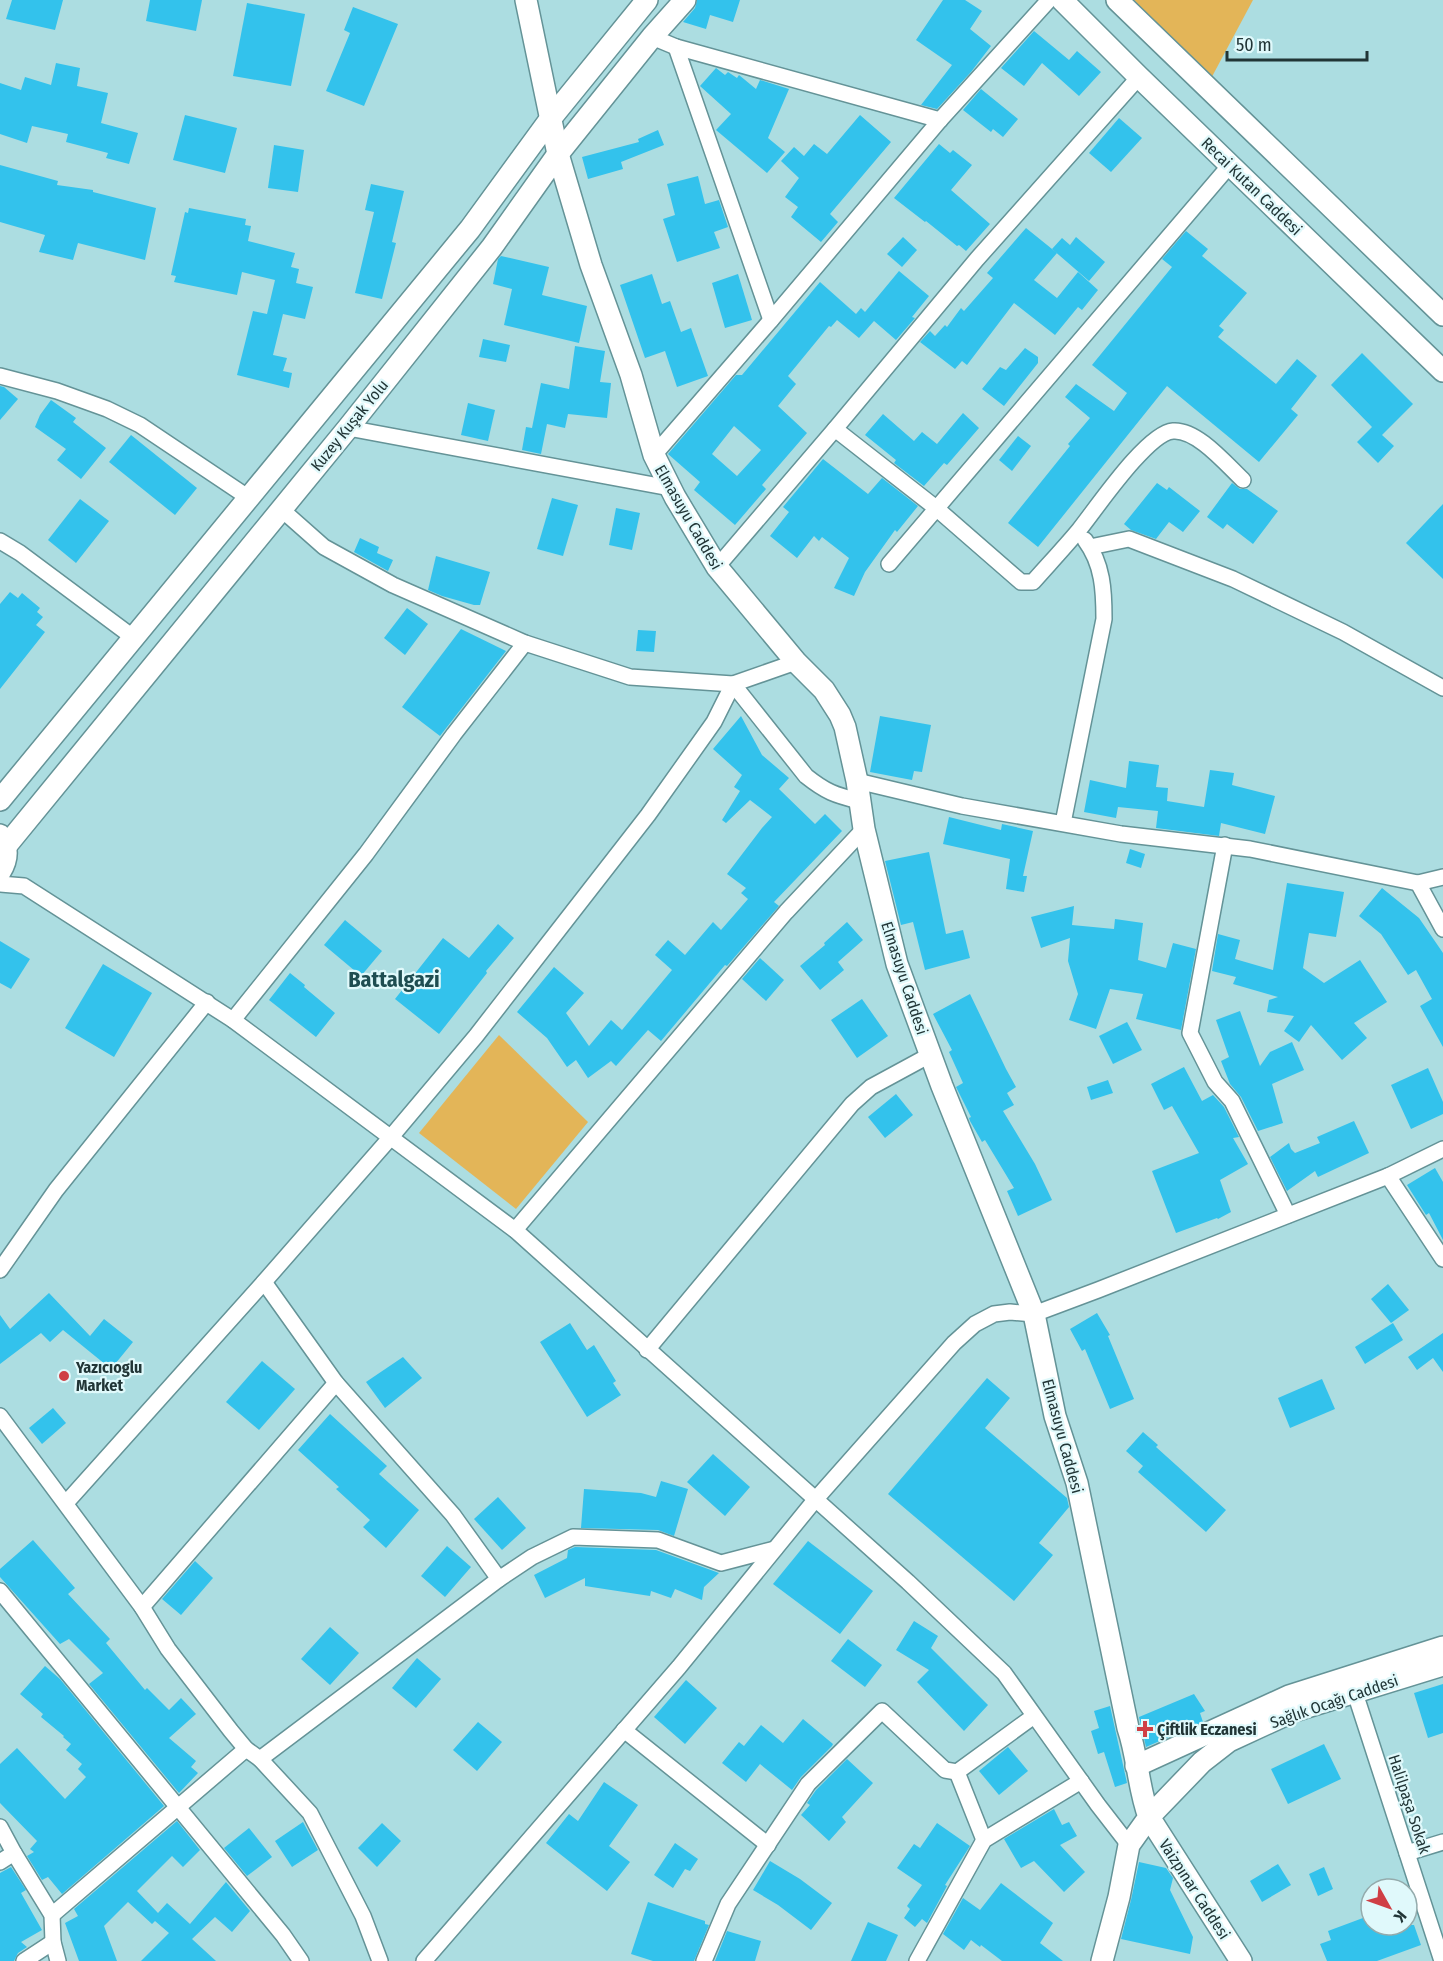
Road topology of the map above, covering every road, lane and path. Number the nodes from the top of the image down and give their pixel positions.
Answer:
1 (526, 0) edge
2 (647, 0) edge
3 (685, 0) edge
4 (1049, 0) edge
5 (1062, 0) edge
6 (1117, 0) edge
7 (652, 37) junction
8 (676, 47) junction
9 (1140, 77) junction
10 (551, 118) junction
11 (940, 120) junction
12 (558, 154) junction
13 (1230, 165) junction
14 (1443, 315) edge
15 (771, 320) junction
16 (1443, 371) edge
17 (0, 376) edge
18 (348, 428) junction
19 (835, 429) junction
20 (654, 455) junction
21 (1244, 480) dead end
22 (670, 488) junction
23 (249, 498) junction
24 (936, 508) junction
25 (281, 509) junction
26 (1078, 531) junction
27 (0, 541) edge
28 (1090, 547) junction
29 (889, 564) dead end
30 (717, 567) junction
31 (134, 638) junction
32 (525, 643) junction
33 (796, 662) junction
34 (733, 684) junction
35 (1443, 688) edge
36 (858, 791) junction
37 (0, 800) edge
38 (1063, 823) junction
39 (864, 829) junction
40 (1224, 845) junction
41 (3, 852) edge
42 (1443, 877) edge
43 (1418, 883) junction
44 (0, 884) edge
45 (24, 886) junction
46 (1443, 929) edge
47 (207, 1002) junction
48 (233, 1020) junction
49 (930, 1054) junction
50 (391, 1137) junction
51 (1443, 1149) edge
52 (1388, 1176) junction
53 (1288, 1215) junction
54 (515, 1230) junction
55 (1443, 1259) edge
56 (0, 1270) edge
57 (264, 1282) junction
58 (1034, 1314) junction
59 (647, 1350) junction
60 (336, 1383) junction
61 (0, 1416) edge
62 (815, 1500) junction
63 (66, 1503) junction
64 (775, 1549) junction
65 (499, 1579) junction
66 (0, 1591) edge
67 (142, 1607) junction
68 (1443, 1647) edge
69 (1443, 1665) edge
70 (1355, 1693) junction
71 (1035, 1716) junction
72 (624, 1730) junction
73 (246, 1749) junction
74 (260, 1759) junction
75 (1136, 1766) junction
76 (957, 1772) junction
77 (1081, 1781) junction
78 (178, 1808) junction
79 (1149, 1817) junction
80 (0, 1827) edge
81 (984, 1840) junction
82 (1443, 1842) edge
83 (768, 1845) junction
84 (1129, 1845) junction
85 (14, 1853) junction
86 (1407, 1853) junction
87 (0, 1862) edge
88 (52, 1915) junction
89 (53, 1942) junction
90 (24, 1961) edge
91 (58, 1961) edge
92 (301, 1961) edge
93 (380, 1961) edge
94 (424, 1961) edge
95 (704, 1961) edge
96 (917, 1961) edge
97 (1102, 1961) edge
98 (1241, 1961) edge
99 (1442, 1961) edge

1 - 10 main road, Elmasuyu Caddesi
2 - 10 main road, Kuzey Kuşak Yolu
3 - 7 main road, Kuzey Kuşak Yolu
4 - 11 street
5 - 9 main road, Recai Kutan Caddesi
6 - 14 main road
7 - 8 street
7 - 12 main road, Kuzey Kuşak Yolu
8 - 11 street
8 - 15 street
9 - 13 main road, Recai Kutan Caddesi
9 - 19 street
10 - 12 main road, Elmasuyu Caddesi
10 - 23 main road, Kuzey Kuşak Yolu
11 - 15 street
12 - 18 main road, Kuzey Kuşak Yolu
12 - 20 main road, Elmasuyu Caddesi
13 - 16 main road, Recai Kutan Caddesi
13 - 24 street
15 - 20 street
17 - 23 street
18 - 22 street
18 - 25 main road, Kuzey Kuşak Yolu
19 - 24 street
19 - 30 street
20 - 22 main road, Elmasuyu Caddesi
21 - 26 street
22 - 30 main road, Elmasuyu Caddesi
23 - 31 main road, Kuzey Kuşak Yolu
24 - 26 street
24 - 29 street
25 - 32 street
25 - 41 main road, Kuzey Kuşak Yolu
26 - 28 street
27 - 31 street
28 - 35 street
28 - 38 street
30 - 33 main road, Elmasuyu Caddesi
31 - 37 main road, Kuzey Kuşak Yolu
32 - 34 street
32 - 48 street
33 - 34 street
33 - 36 main road, Elmasuyu Caddesi
34 - 36 street
34 - 50 street
36 - 38 street
36 - 39 main road, Elmasuyu Caddesi
38 - 40 street
39 - 49 main road, Elmasuyu Caddesi
39 - 54 street
40 - 43 street
40 - 53 street
41 - 45 street
42 - 43 street
43 - 46 street
44 - 45 street
45 - 47 street
47 - 48 street
47 - 56 street
48 - 50 street
49 - 58 main road, Elmasuyu Caddesi
49 - 59 street
50 - 54 street
50 - 57 street
51 - 52 street
52 - 53 street
52 - 55 street
53 - 58 street
54 - 59 street
57 - 60 street
57 - 63 street
58 - 62 street
58 - 75 main road, Elmasuyu Caddesi
59 - 62 street
60 - 65 street
60 - 67 street
61 - 63 street
62 - 64 street
62 - 71 street
63 - 67 street
64 - 65 street
64 - 72 street
65 - 74 street
66 - 78 street
67 - 73 street
68 - 75 main road
69 - 70 main road, Sağlık Ocağı Caddesi
70 - 79 main road, Sağlık Ocağı Caddesi
70 - 86 street, Halilpaşa Sokak
71 - 76 street
71 - 77 street
72 - 83 street
72 - 94 street
73 - 74 street
73 - 78 street
74 - 93 street
75 - 79 main road, Elmasuyu Caddesi
76 - 81 street
76 - 83 street
77 - 81 street
77 - 84 street
78 - 88 street
78 - 92 street
79 - 84 main road
79 - 98 main road, Vaizpınar Caddesi
80 - 85 street
81 - 96 street
82 - 86 street
83 - 95 street
84 - 97 main road
85 - 87 street
85 - 88 street
86 - 99 street, Halilpaşa Sokak
88 - 89 street
89 - 90 street
89 - 91 street

